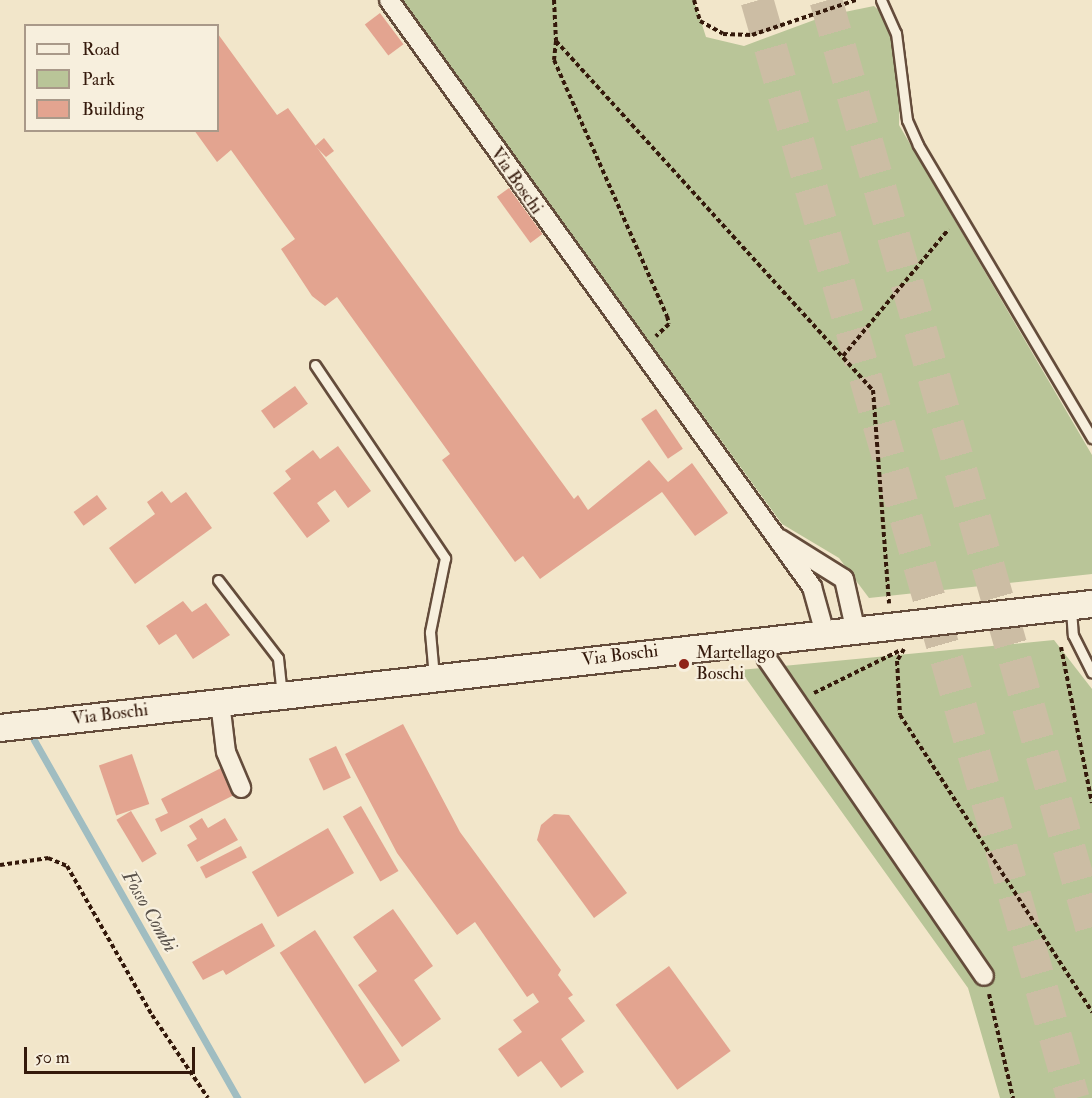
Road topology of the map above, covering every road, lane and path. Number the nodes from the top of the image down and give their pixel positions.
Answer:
1 (389, 0) edge
2 (554, 0) edge
3 (694, 0) edge
4 (856, 0) edge
5 (881, 0) edge
6 (556, 41) junction
7 (961, 214) junction
8 (640, 351) junction
9 (843, 356) junction
10 (315, 365) dead end
11 (1092, 438) edge
12 (774, 534) junction
13 (218, 580) dead end
14 (889, 603) dead end
15 (1074, 614) edge
16 (855, 628) junction
17 (824, 630) junction
18 (764, 638) junction
19 (914, 647) dead end
20 (903, 649) junction
21 (1092, 673) edge
22 (434, 677) junction
23 (282, 694) junction
24 (798, 701) junction
25 (220, 702) junction
26 (0, 728) edge
27 (242, 788) dead end
28 (1092, 803) edge
29 (0, 865) edge
30 (984, 975) joint
31 (1092, 1012) edge
32 (208, 1098) edge
33 (1013, 1098) edge

1 - 8 street, Via Boschi
2 - 6 path
3 - 4 path
5 - 7 lane
6 - 8 path
6 - 9 path
7 - 9 path
7 - 11 lane
8 - 12 street, Via Boschi
9 - 14 path
10 - 22 lane
12 - 16 street
12 - 17 street, Via Boschi
13 - 23 lane
15 - 16 main road, Via Boschi
15 - 21 lane
15 - 28 path
16 - 17 main road, Via Boschi
17 - 18 main road, Via Boschi
18 - 22 main road, Via Boschi
18 - 24 street
19 - 20 path
20 - 24 path
20 - 31 path
22 - 23 main road, Via Boschi
23 - 25 main road, Via Boschi
24 - 30 street
25 - 26 main road, Via Boschi
25 - 27 street
29 - 32 path
30 - 33 path

